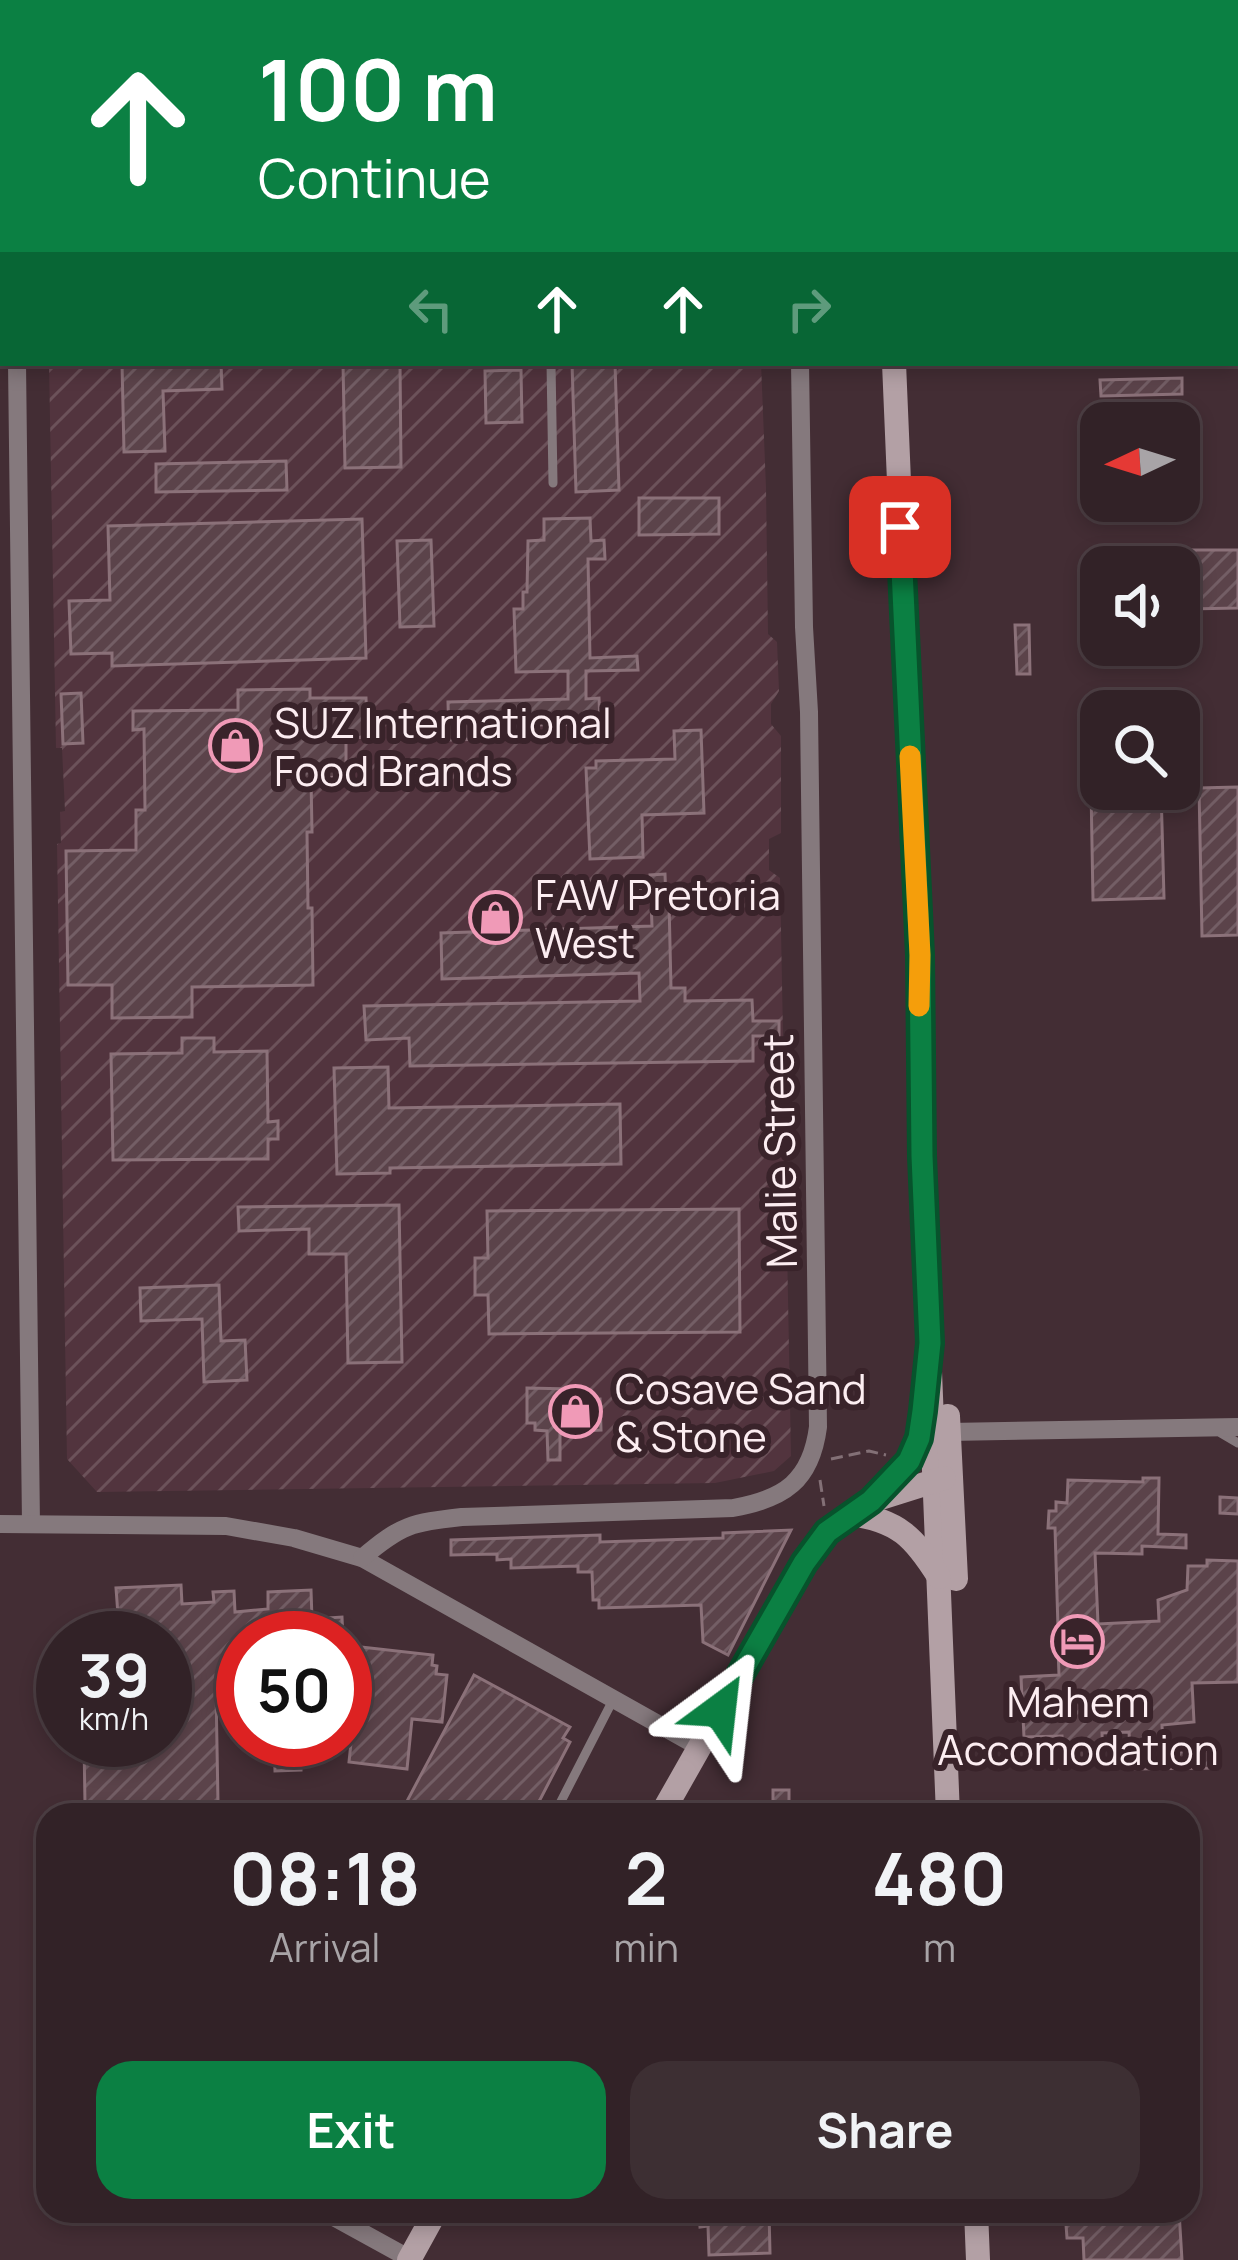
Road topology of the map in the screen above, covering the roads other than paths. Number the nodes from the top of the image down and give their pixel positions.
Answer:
1 (17, 366) edge
2 (551, 366) edge
3 (800, 366) edge
4 (894, 366) edge
5 (554, 483) dead end
6 (21, 539) junction
7 (0, 540) edge
8 (920, 955) junction
9 (930, 1343) junction
10 (1211, 1427) junction
11 (1238, 1427) edge
12 (949, 1432) junction
13 (1238, 1443) edge
14 (943, 1478) junction
15 (861, 1508) junction
16 (0, 1524) edge
17 (31, 1524) junction
18 (362, 1558) junction
19 (940, 1579) junction
20 (949, 1645) junction
21 (614, 1698) junction
22 (699, 1747) junction
23 (560, 1803) edge
24 (668, 1803) edge
25 (949, 1803) edge
26 (960, 1803) edge
27 (345, 2223) edge
28 (430, 2223) edge
29 (966, 2223) edge
30 (976, 2223) edge
31 (410, 2259) edge
32 (968, 2260) edge
33 (978, 2260) edge

1 - 6 street
2 - 5 lane
3 - 18 street, Malie Street
4 - 8 main road
6 - 7 street
6 - 17 street
8 - 9 main road
8 - 12 main road
9 - 14 main road
9 - 15 main road
10 - 11 street
10 - 12 street
10 - 13 lane
12 - 14 main road
14 - 15 main road
14 - 19 main road
14 - 20 main road
15 - 19 main road
15 - 22 main road
16 - 17 street
17 - 18 street
18 - 21 street
19 - 20 main road
20 - 25 main road
20 - 26 main road
21 - 22 street
21 - 23 lane
22 - 24 main road
27 - 31 street
28 - 31 main road
29 - 32 main road
30 - 33 main road

